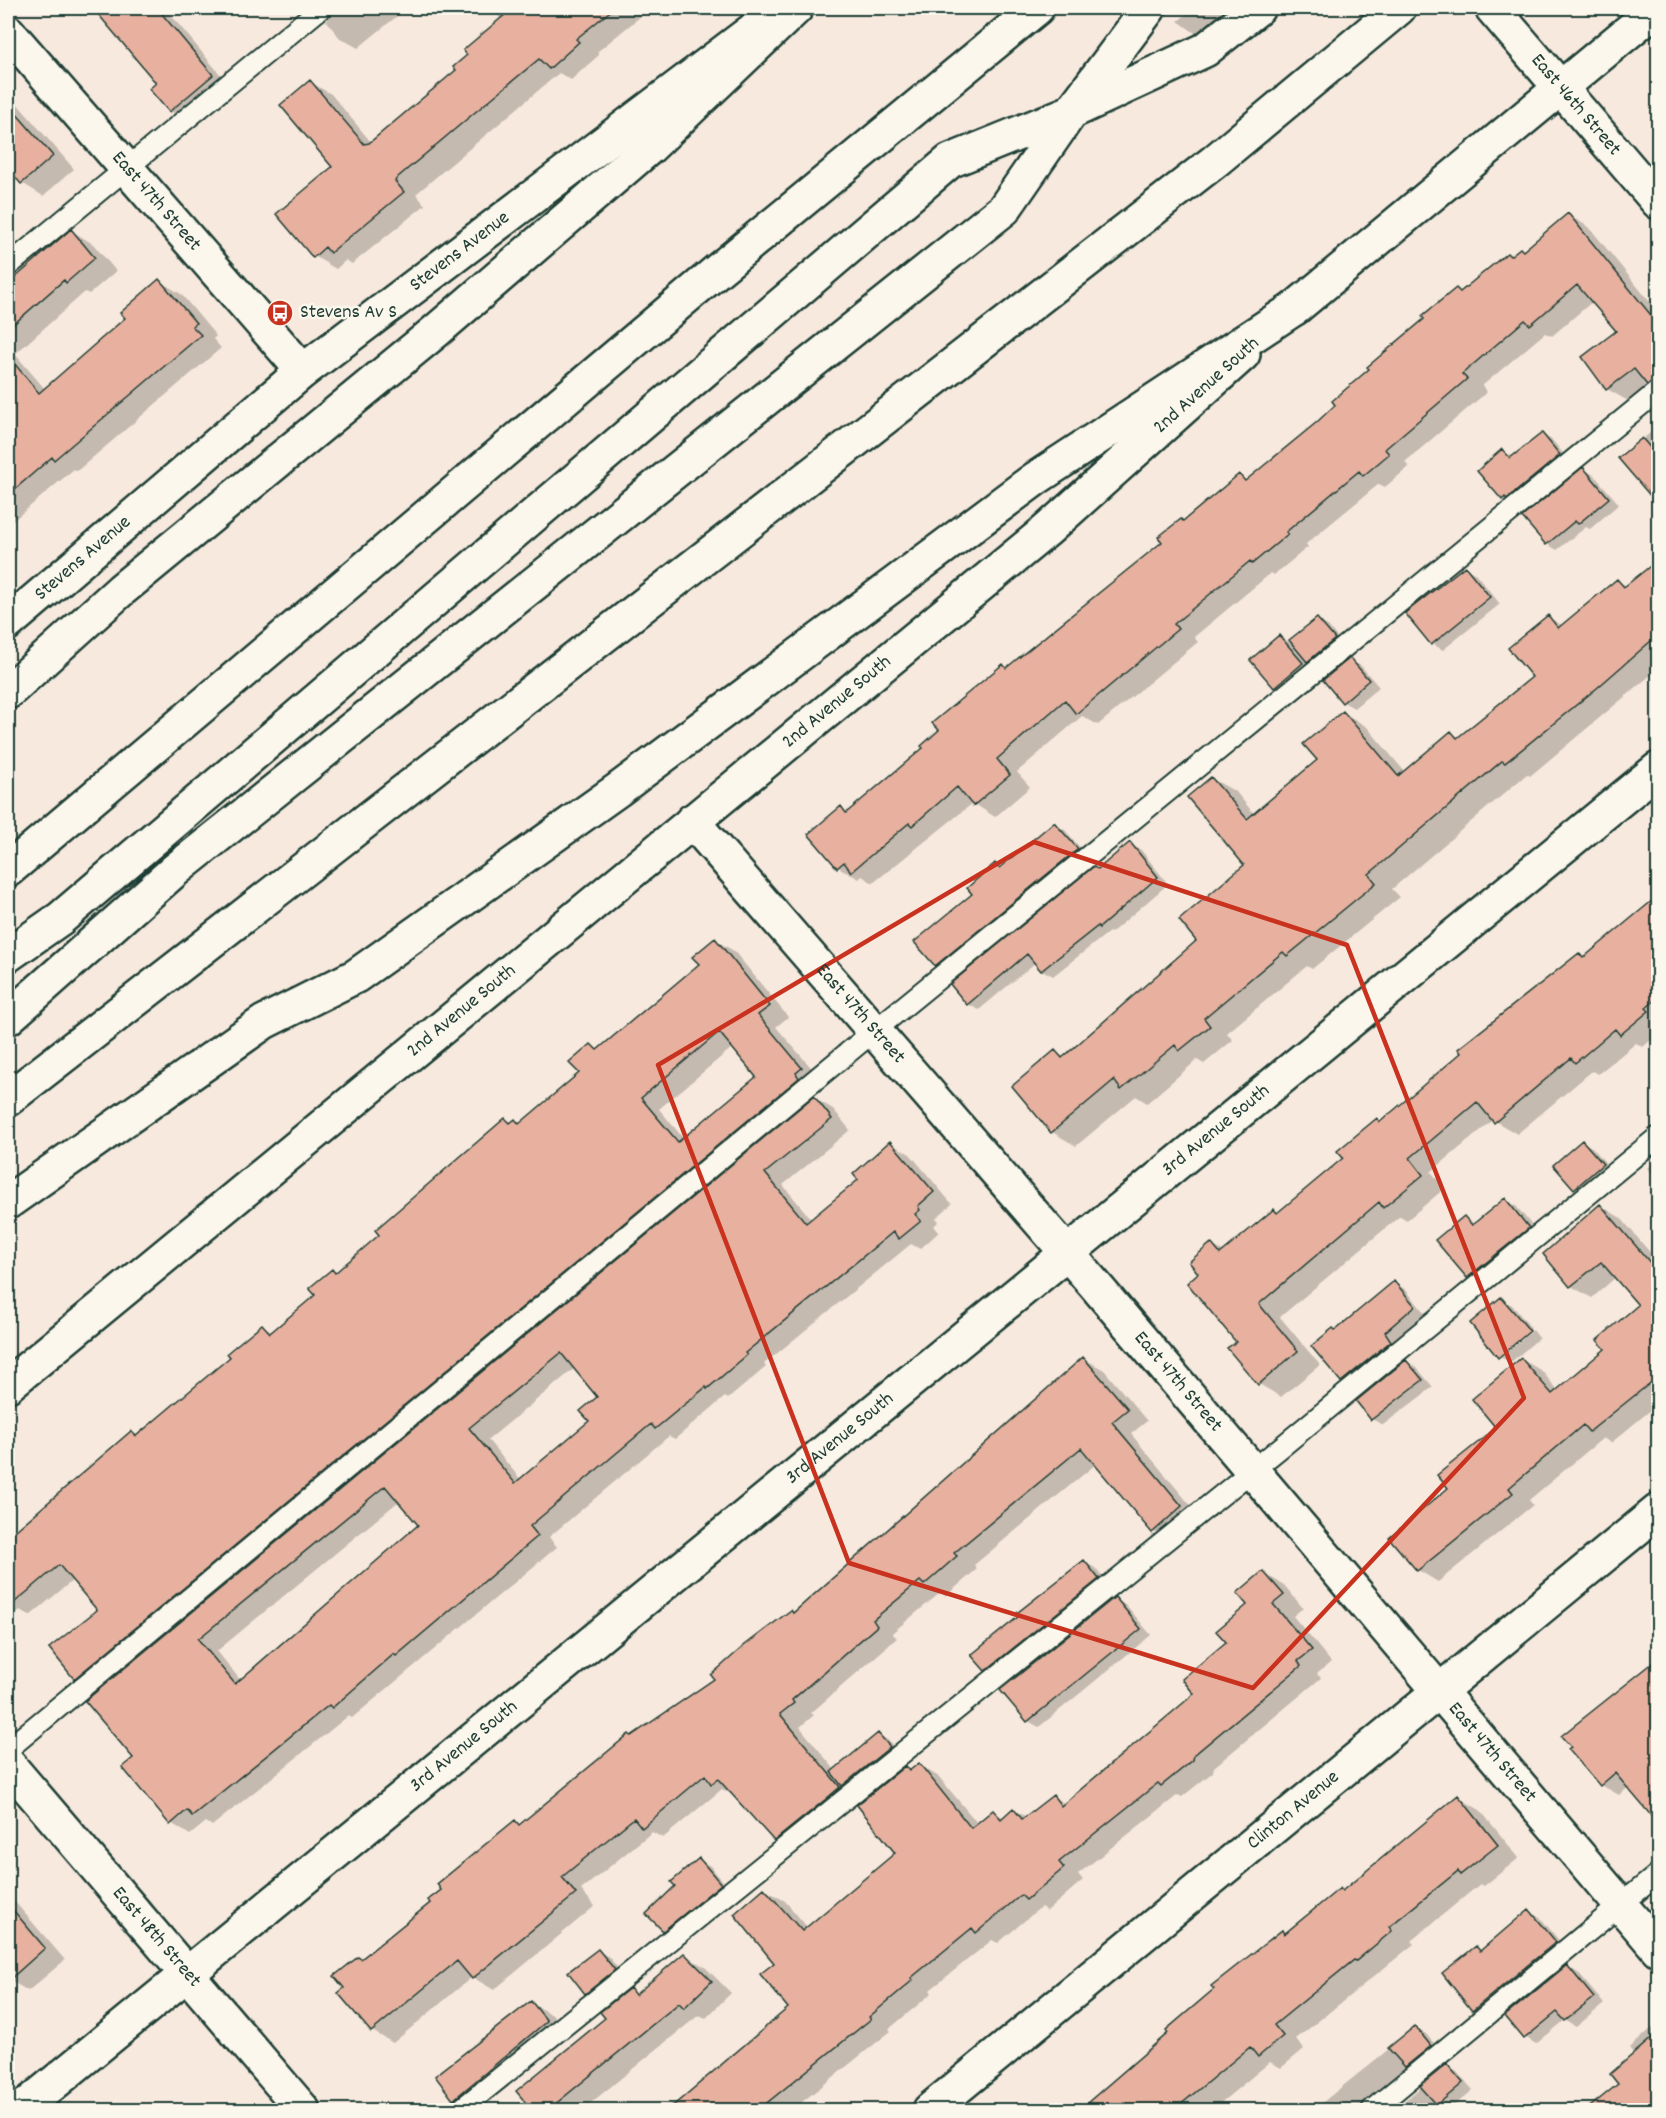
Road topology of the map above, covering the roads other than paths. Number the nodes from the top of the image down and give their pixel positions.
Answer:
1 (321, 8) edge
2 (782, 8) edge
3 (796, 8) edge
4 (1037, 8) edge
5 (1149, 8) edge
6 (1258, 8) edge
7 (1399, 8) edge
8 (1492, 8) edge
9 (1657, 8) edge
10 (8, 32) edge
11 (1561, 89) junction
12 (1071, 112) junction
13 (126, 169) junction
14 (1659, 202) edge
15 (8, 266) edge
16 (1295, 308) junction
17 (303, 371) junction
18 (1659, 391) edge
19 (8, 623) edge
20 (8, 692) edge
21 (1659, 768) edge
22 (692, 821) junction
23 (8, 870) edge
24 (8, 955) edge
25 (8, 1018) edge
26 (874, 1030) junction
27 (8, 1099) edge
28 (1659, 1137) edge
29 (8, 1203) edge
30 (1066, 1252) junction
31 (8, 1385) edge
32 (1252, 1470) junction
33 (1659, 1511) edge
34 (1439, 1692) junction
35 (8, 1749) edge
36 (8, 1764) edge
37 (1659, 1874) edge
38 (1620, 1905) junction
39 (1659, 1949) edge
40 (188, 1973) junction
41 (21, 2110) edge
42 (303, 2110) edge
43 (460, 2110) edge
44 (930, 2110) edge
45 (1372, 2110) edge

1 - 13 lane
2 - 17 main road, Stevens Avenue
3 - 20 main road
4 - 23 main road
5 - 12 main road
6 - 12 main road
7 - 27 main road
8 - 11 main road, East 46th Street
9 - 11 main road, 2nd Avenue South
10 - 13 main road, East 47th Street
11 - 14 main road, East 46th Street
11 - 16 main road, 2nd Avenue South
12 - 24 main road
12 - 25 main road
13 - 15 lane
13 - 17 main road, East 47th Street
16 - 22 main road, 2nd Avenue South
16 - 29 main road
17 - 19 main road, Stevens Avenue
18 - 26 lane
21 - 30 main road, 3rd Avenue South
22 - 26 main road, East 47th Street
22 - 31 main road, 2nd Avenue South
26 - 30 main road, East 47th Street
26 - 35 lane
28 - 32 lane
30 - 32 main road, East 47th Street
30 - 40 main road, 3rd Avenue South
32 - 34 main road, East 47th Street
32 - 43 lane
33 - 34 main road, Clinton Avenue
34 - 38 main road, East 47th Street
34 - 44 main road, Clinton Avenue
36 - 40 main road, East 48th Street
37 - 38 lane
38 - 39 main road, East 47th Street
38 - 45 lane
40 - 41 main road, 3rd Avenue South
40 - 42 main road, East 48th Street

